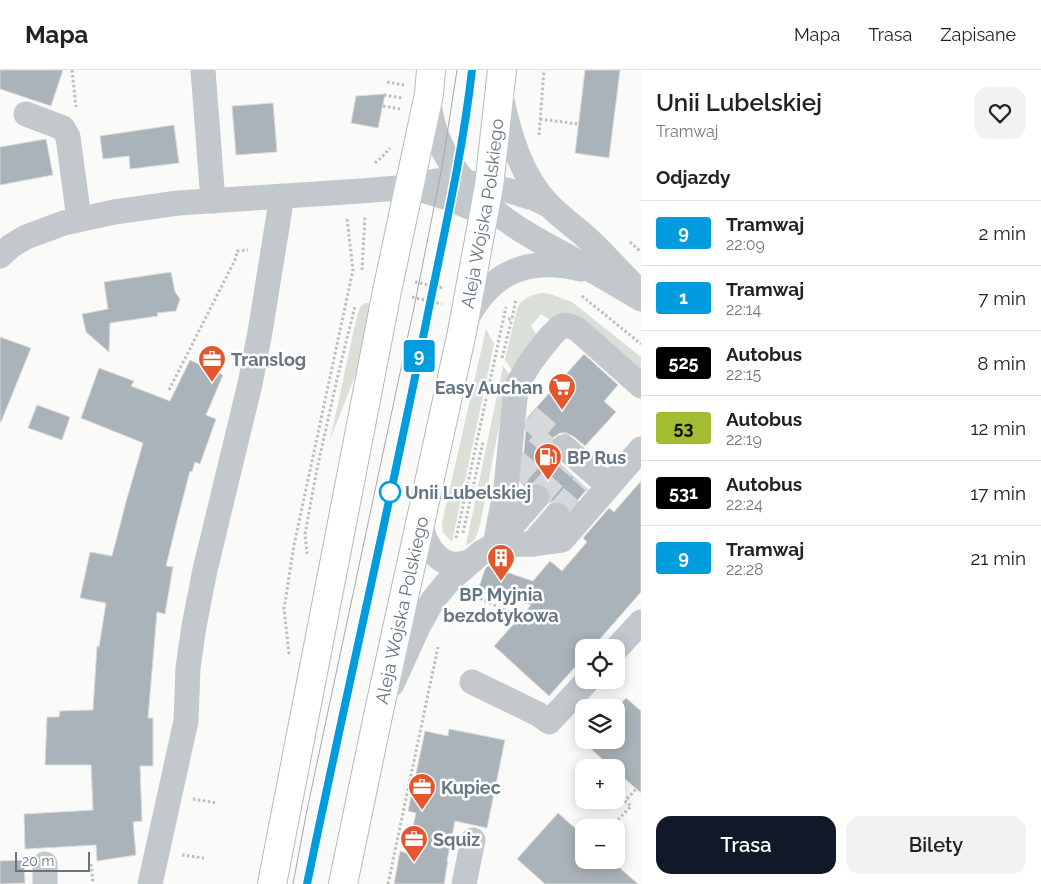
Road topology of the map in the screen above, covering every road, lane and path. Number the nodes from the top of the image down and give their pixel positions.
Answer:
1 (203, 70) edge
2 (544, 70) edge
3 (405, 77) dead end
4 (501, 81) edge
5 (387, 82) dead end
6 (417, 87) edge
7 (384, 95) dead end
8 (383, 106) dead end
9 (401, 109) junction
10 (26, 114) dead end
11 (400, 116) dead end
12 (540, 119) junction
13 (578, 124) dead end
14 (538, 141) dead end
15 (393, 143) dead end
16 (375, 164) dead end
17 (409, 187) junction
18 (282, 196) junction
19 (481, 196) junction
20 (213, 201) junction
21 (548, 204) junction
22 (347, 216) dead end
23 (79, 219) junction
24 (251, 250) dead end
25 (0, 256) edge
26 (353, 270) junction
27 (362, 270) dead end
28 (601, 275) junction
29 (412, 281) dead end
30 (450, 290) dead end
31 (641, 293) edge
32 (408, 297) dead end
33 (641, 299) edge
34 (508, 302) dead end
35 (448, 305) dead end
36 (462, 332) junction
37 (641, 386) edge
38 (169, 390) dead end
39 (641, 449) edge
40 (567, 456) tunnel mouth
41 (595, 481) junction
42 (537, 497) tunnel mouth
43 (557, 515) tunnel mouth
44 (421, 517) junction
45 (532, 544) junction
46 (495, 545) junction
47 (461, 562) junction
48 (470, 594) dead end
49 (515, 615) dead end
50 (641, 622) edge
51 (625, 639) edge
52 (289, 657) dead end
53 (472, 682) dead end
54 (580, 689) edge
55 (379, 711) junction
56 (636, 789) dead end
57 (619, 819) edge
58 (473, 840) dead end
59 (91, 864) dead end
60 (142, 878) edge
61 (93, 884) edge
62 (272, 884) edge
63 (343, 884) edge
64 (464, 884) edge

1 - 20 street
2 - 12 path
3 - 6 path
4 - 19 main road, Aleja Wojska Polskiego
4 - 21 street
5 - 6 path
6 - 7 path
6 - 9 path
6 - 17 main road
6 - 19 street, Aleja Wojska Polskiego
8 - 9 path
9 - 11 path
10 - 23 street
12 - 13 path
12 - 14 path
15 - 16 path
17 - 18 street
17 - 19 street, Aleja Wojska Polskiego
17 - 19 street, Aleja Wojska Polskiego
17 - 62 main road
18 - 20 street
18 - 60 street
19 - 21 street
19 - 28 street
19 - 36 main road, Aleja Wojska Polskiego
20 - 23 street
21 - 31 street
22 - 26 path
23 - 25 street
24 - 38 path
26 - 27 path
26 - 52 path
28 - 33 street
28 - 36 street
29 - 30 path
32 - 35 path
34 - 47 path
36 - 44 main road, Aleja Wojska Polskiego
37 - 46 street
39 - 41 street
40 - 41 street
41 - 45 street
42 - 46 street
43 - 45 street
44 - 47 street
44 - 55 main road, Aleja Wojska Polskiego
45 - 46 street
46 - 47 street
47 - 55 street
48 - 49 path
50 - 51 street
53 - 54 street
55 - 63 main road, Aleja Wojska Polskiego
56 - 57 path
58 - 64 street
59 - 61 path

